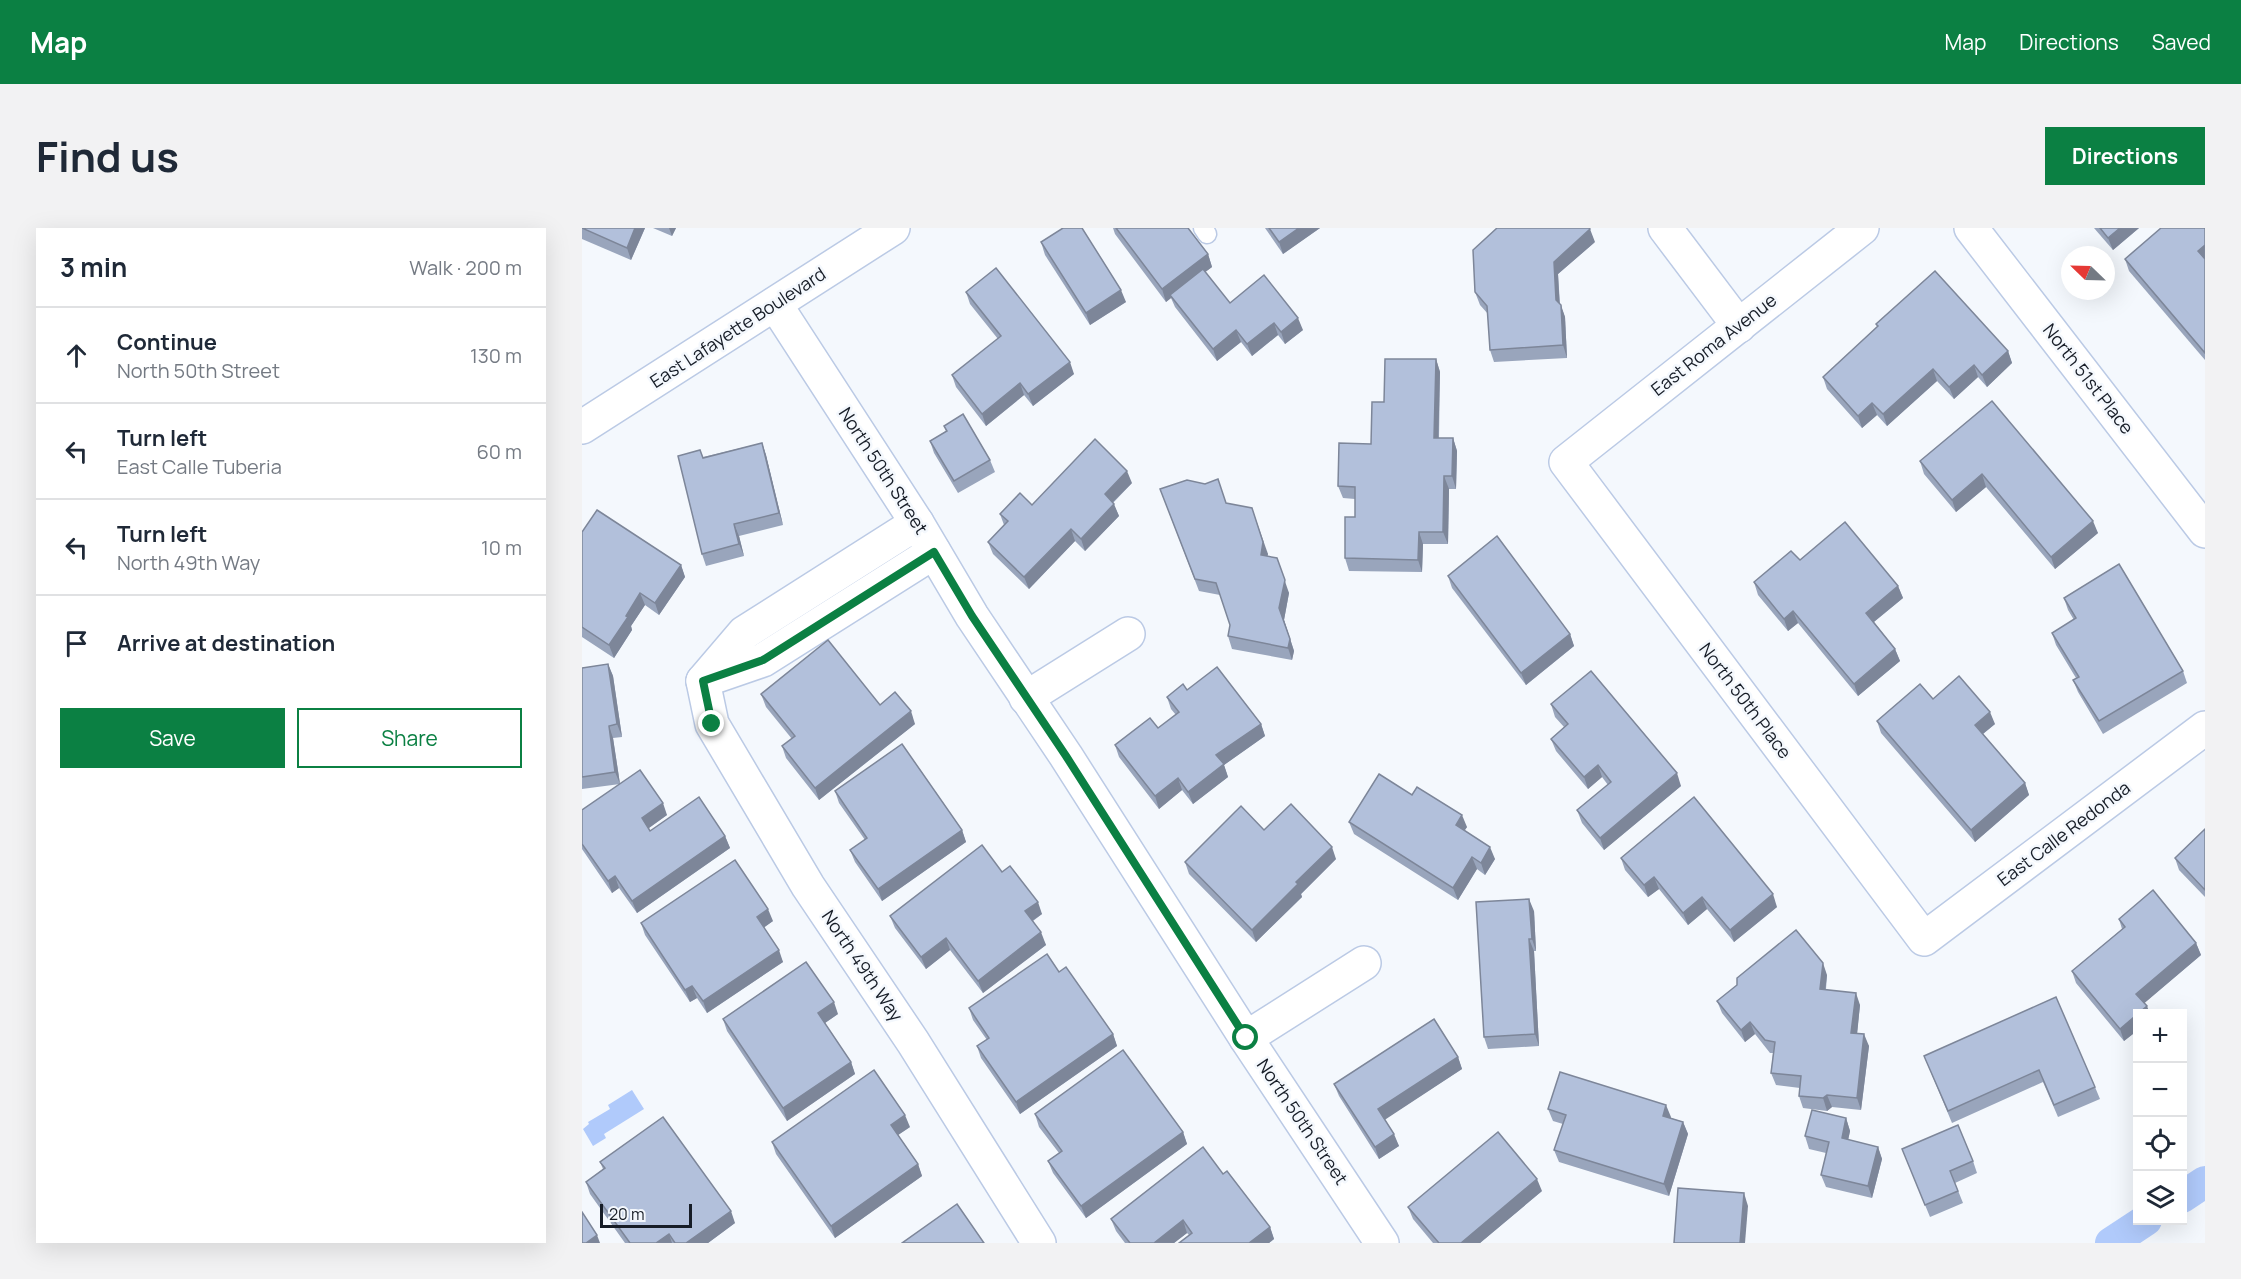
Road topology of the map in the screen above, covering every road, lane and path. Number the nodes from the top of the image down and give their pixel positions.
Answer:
1 (894, 228) edge
2 (1665, 228) edge
3 (1862, 228) edge
4 (1971, 228) edge
5 (775, 304) junction
6 (1738, 326) junction
7 (582, 427) edge
8 (1566, 462) joint
9 (917, 523) junction
10 (2205, 531) edge
11 (934, 552) junction
12 (814, 588) junction
13 (834, 616) junction
14 (1128, 634) dead end
15 (703, 681) junction
16 (1026, 698) junction
17 (2205, 728) edge
18 (1924, 939) joint
19 (1364, 963) dead end
20 (1246, 1038) junction
21 (1039, 1243) edge
22 (1382, 1243) edge

1 - 5 street, East Lafayette Boulevard
2 - 6 street
3 - 6 street, East Roma Avenue
4 - 10 street, North 51st Place
5 - 7 street, East Lafayette Boulevard
5 - 9 street, North 50th Street
6 - 8 street, East Roma Avenue
8 - 18 street, North 50th Place
9 - 11 street, North 50th Street
9 - 12 street
11 - 13 street
11 - 16 street, North 50th Street
12 - 13 street
12 - 15 street
13 - 15 street
14 - 16 street
15 - 21 street, North 49th Way
16 - 20 street, North 50th Street
17 - 18 street, East Calle Redonda
19 - 20 street
20 - 22 street, North 50th Street

